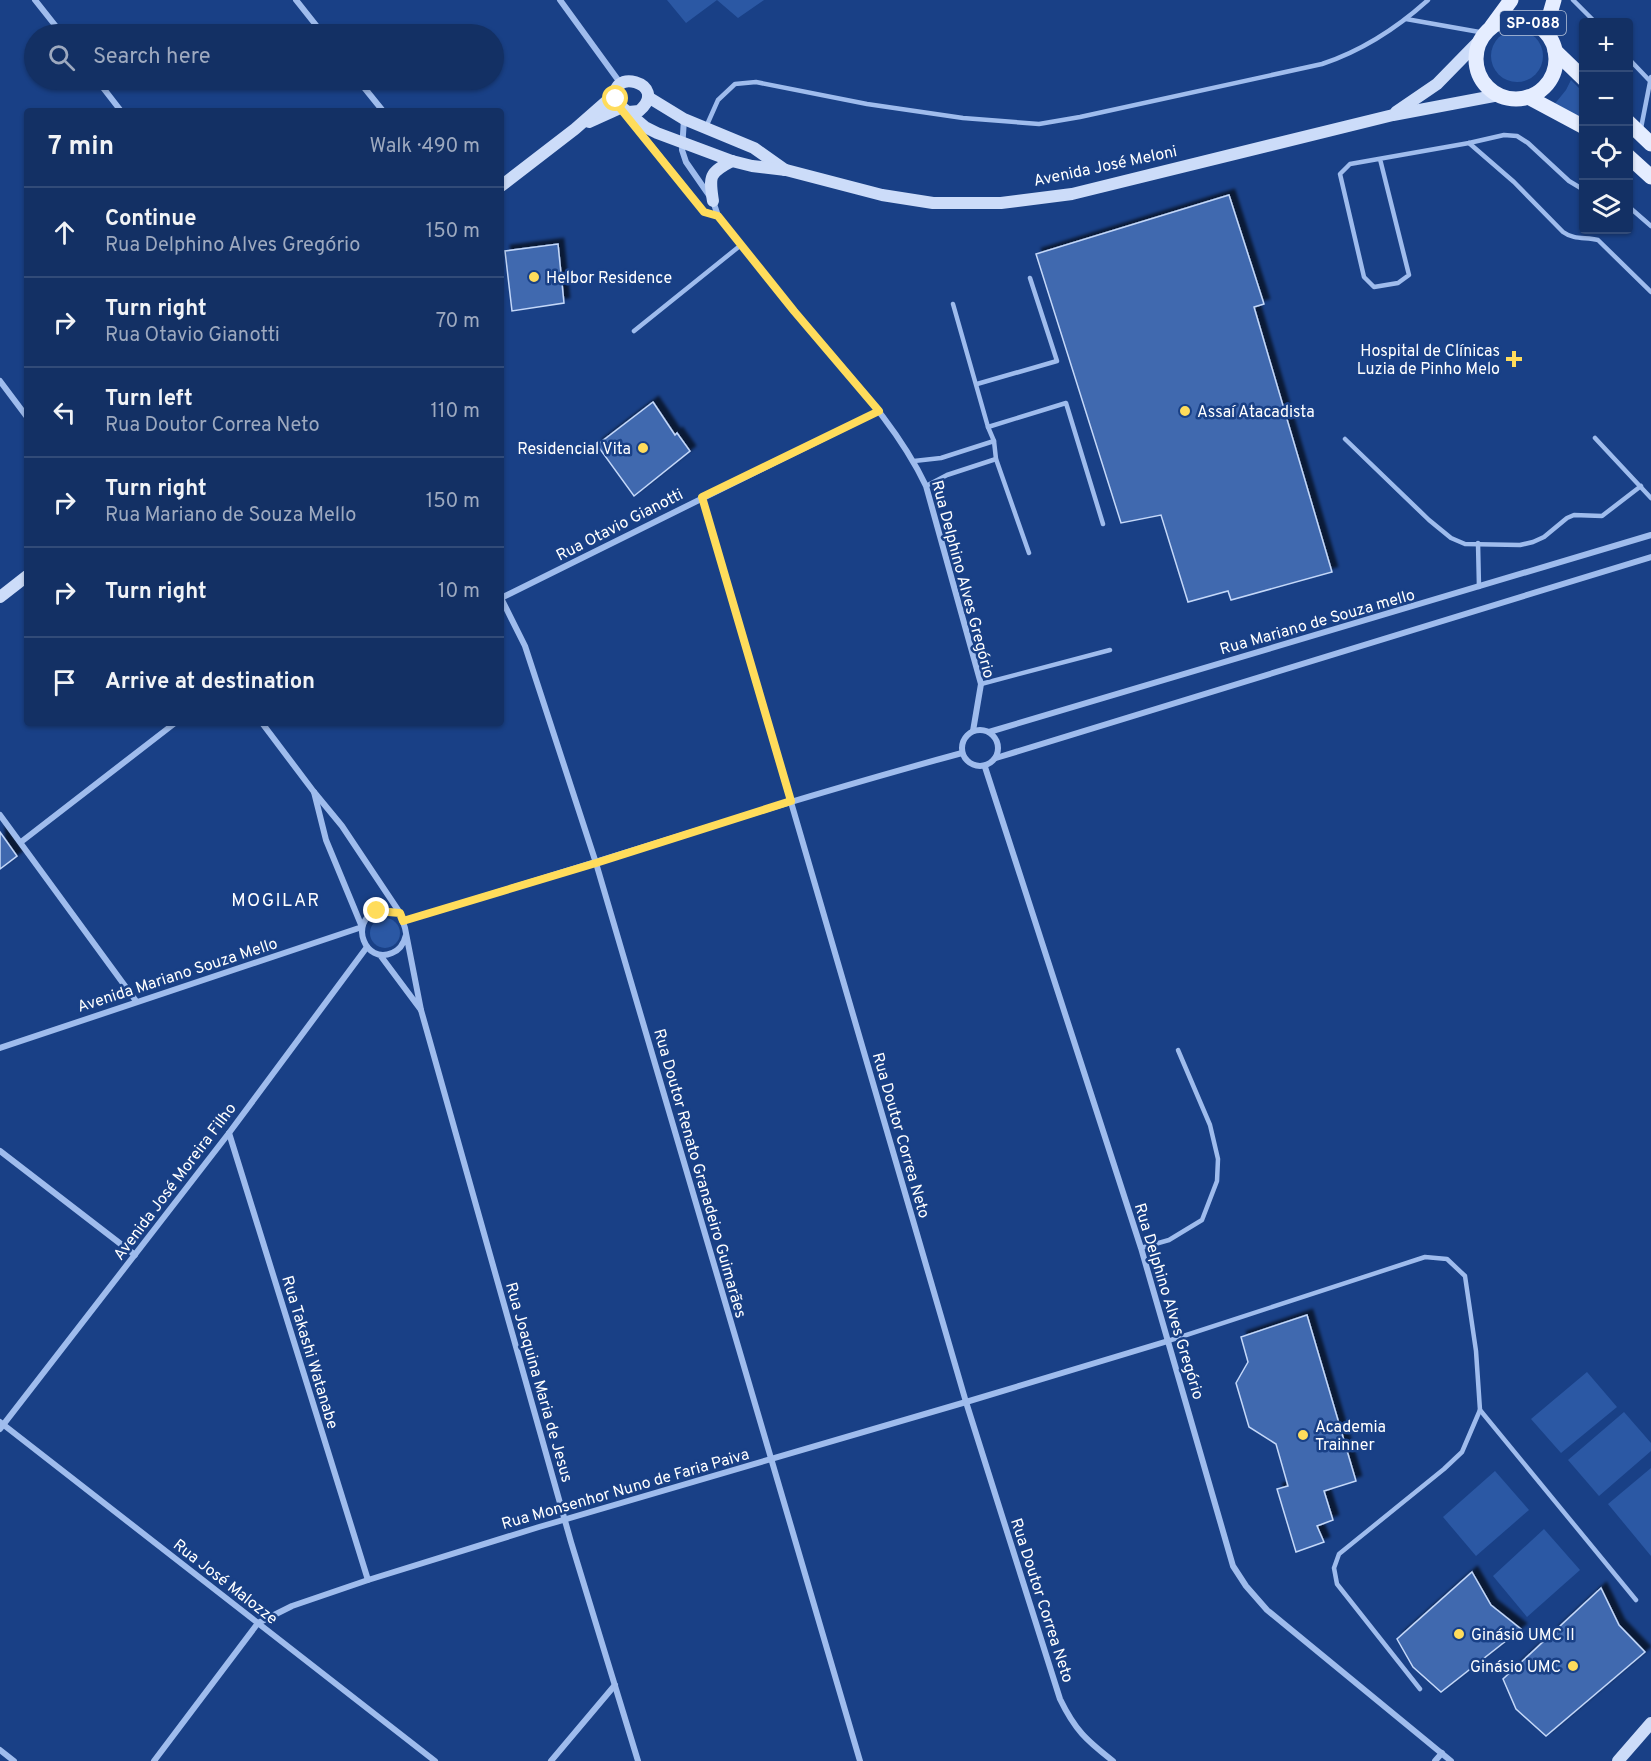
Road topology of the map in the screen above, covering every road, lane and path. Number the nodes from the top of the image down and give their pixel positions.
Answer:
1 (35, 0) edge
2 (296, 0) edge
3 (560, 0) edge
4 (1428, 0) edge
5 (1511, 0) edge
6 (1554, 0) edge
7 (1573, 0) edge
8 (1591, 18) edge
9 (1406, 19) junction
10 (54, 24) edge
11 (315, 24) edge
12 (1545, 32) junction
13 (1486, 33) junction
14 (1555, 51) junction
15 (1633, 62) edge
16 (1579, 74) edge
17 (1650, 79) edge
18 (619, 89) junction
19 (105, 90) edge
20 (366, 90) edge
21 (1499, 95) junction
22 (648, 97) junction
23 (1528, 98) junction
24 (119, 108) edge
25 (381, 108) edge
26 (624, 110) junction
27 (1393, 115) junction
28 (684, 119) junction
29 (1579, 124) edge
30 (1633, 126) edge
31 (575, 129) junction
32 (705, 129) junction
33 (1646, 139) edge
34 (682, 142) junction
35 (1469, 143) junction
36 (1380, 159) junction
37 (1633, 160) edge
38 (732, 161) junction
39 (786, 170) junction
40 (1651, 177) edge
41 (504, 184) edge
42 (1579, 187) edge
43 (713, 201) junction
44 (1633, 210) edge
45 (718, 216) junction
46 (1651, 226) edge
47 (741, 244) junction
48 (1030, 278) dead end
49 (1651, 292) edge
50 (954, 303) dead end
51 (634, 331) dead end
52 (0, 381) edge
53 (977, 384) junction
54 (879, 411) junction
55 (24, 413) edge
56 (988, 427) junction
57 (1595, 438) dead end
58 (1345, 439) dead end
59 (994, 441) junction
60 (996, 459) junction
61 (914, 461) junction
62 (926, 486) junction
63 (1641, 486) junction
64 (702, 497) junction
65 (1651, 498) edge
66 (1103, 524) dead end
67 (1651, 535) edge
68 (1478, 543) junction
69 (1029, 554) dead end
70 (1651, 557) edge
71 (24, 578) edge
72 (1479, 587) junction
73 (504, 596) edge
74 (0, 597) edge
75 (504, 604) edge
76 (1110, 650) dead end
77 (981, 684) junction
78 (171, 726) edge
79 (264, 726) edge
80 (973, 731) junction
81 (989, 732) junction
82 (962, 753) junction
83 (996, 758) junction
84 (985, 766) junction
85 (314, 792) junction
86 (791, 801) junction
87 (0, 815) edge
88 (21, 842) junction
89 (596, 863) junction
90 (400, 913) junction
91 (403, 921) junction
92 (362, 927) junction
93 (406, 935) junction
94 (367, 947) junction
95 (380, 955) junction
96 (136, 1001) junction
97 (421, 1010) junction
98 (0, 1048) edge
99 (1178, 1050) dead end
100 (229, 1132) junction
101 (0, 1151) edge
102 (1141, 1248) junction
103 (135, 1255) junction
104 (1168, 1341) junction
105 (966, 1402) junction
106 (1480, 1410) junction
107 (1, 1425) edge
108 (770, 1460) junction
109 (565, 1520) junction
110 (368, 1580) junction
111 (1636, 1600) dead end
112 (258, 1623) junction
113 (615, 1685) junction
114 (1420, 1689) dead end
115 (1651, 1723) edge
116 (0, 1750) edge
117 (1442, 1754) junction
118 (14, 1761) edge
119 (154, 1761) edge
120 (435, 1761) edge
121 (551, 1761) edge
122 (638, 1761) edge
123 (860, 1761) edge
124 (1113, 1761) edge
125 (1435, 1761) edge
126 (1451, 1761) edge
127 (1618, 1761) edge

1 - 10 street
2 - 11 street
3 - 18 street
4 - 9 lane
5 - 13 main road, Avenida José Meloni / SP-088
6 - 12 main road, SP-088
7 - 8 lane
9 - 13 lane
9 - 32 lane
12 - 13 main road, SP-088
12 - 14 main road, SP-088
13 - 21 main road, SP-088
13 - 27 street, Avenida José Meloni
14 - 16 main road, SP-088
14 - 23 main road, SP-088
15 - 17 lane
17 - 33 lane
18 - 22 street
18 - 26 street
18 - 31 street
19 - 24 street
20 - 25 street
21 - 23 main road
21 - 27 street, Avenida José Meloni
22 - 26 street
22 - 28 street
23 - 29 main road
26 - 31 street
26 - 34 street
26 - 45 street, Rua Delphino Alves Gregório
27 - 39 street, Avenida José Meloni
28 - 32 street
28 - 34 street
30 - 33 main road
31 - 41 street
32 - 39 street
34 - 38 street
34 - 43 street
35 - 36 lane
35 - 42 lane
35 - 49 lane
36 - 36 lane
37 - 40 main road
38 - 39 street
38 - 43 street
43 - 45 street
44 - 46 lane
45 - 47 street, Rua Delphino Alves Gregório
47 - 51 lane
47 - 54 street, Rua Delphino Alves Gregório
48 - 53 lane
50 - 53 lane
52 - 55 street
53 - 56 lane
54 - 61 street, Rua Delphino Alves Gregório
54 - 64 street, Rua Otavio Gianotti
56 - 59 lane
56 - 66 lane
57 - 63 lane
58 - 68 lane
59 - 60 lane
59 - 61 lane
60 - 62 lane
60 - 69 lane
61 - 62 street, Rua Delphino Alves Gregório
62 - 77 street, Rua Delphino Alves Gregório
63 - 65 lane
63 - 68 lane
64 - 73 street, Rua Otavio Gianotti
64 - 86 street, Rua Doutor Correa Neto
67 - 72 street, Rua Mariano de Souza mello
68 - 72 lane
70 - 83 street
71 - 74 street
72 - 81 street, Rua Mariano de Souza mello
75 - 89 street, Rua Doutor Renato Granadeiro Guimarães
76 - 77 lane
77 - 80 street, Rua Delphino Alves Gregório
78 - 88 street
79 - 85 street
80 - 81 street
80 - 82 street
81 - 83 street
82 - 84 street
82 - 86 street
83 - 84 street
84 - 102 street, Rua Delphino Alves Gregório
85 - 90 street
85 - 92 street
86 - 89 street
86 - 105 street, Rua Doutor Correa Neto
87 - 88 street
88 - 96 street
89 - 91 street
89 - 108 street, Rua Doutor Renato Granadeiro Guimarães
90 - 91 street
90 - 92 street
91 - 93 street
92 - 94 street
92 - 96 street, Avenida Mariano Souza Mello
93 - 95 street
93 - 97 street, Rua Joaquina Maria de Jesus
94 - 95 street
94 - 100 street, Avenida José Moreira Filho
95 - 97 street
96 - 98 street, Avenida Mariano Souza Mello
97 - 109 street, Rua Joaquina Maria de Jesus
99 - 102 lane
100 - 103 street, Avenida José Moreira Filho
100 - 110 street, Rua Takashi Watanabe
101 - 103 street
102 - 104 street, Rua Delphino Alves Gregório
103 - 107 street, Avenida José Moreira Filho
104 - 105 street, Rua Monsenhor Nuno de Faria Paiva
104 - 106 lane
104 - 117 street, Rua Delphino Alves Gregório
105 - 108 street, Rua Monsenhor Nuno de Faria Paiva
105 - 124 street, Rua Doutor Correa Neto
106 - 111 lane
106 - 114 lane
107 - 112 street, Rua José Malozze
108 - 109 street, Rua Monsenhor Nuno de Faria Paiva
108 - 123 street, Rua Doutor Renato Granadeiro Guimarães
109 - 110 street, Rua Monsenhor Nuno de Faria Paiva
109 - 113 street, Rua Joaquina Maria de Jesus
110 - 112 street, Rua Monsenhor Nuno de Faria Paiva
112 - 119 street, Rua Monsenhor Nuno de Faria Paiva
112 - 120 street, Rua José Malozze
113 - 121 street
113 - 122 street, Rua Joaquina Maria de Jesus
115 - 127 street
116 - 118 street
117 - 125 street
117 - 126 street, Rua Delphino Alves Gregório

